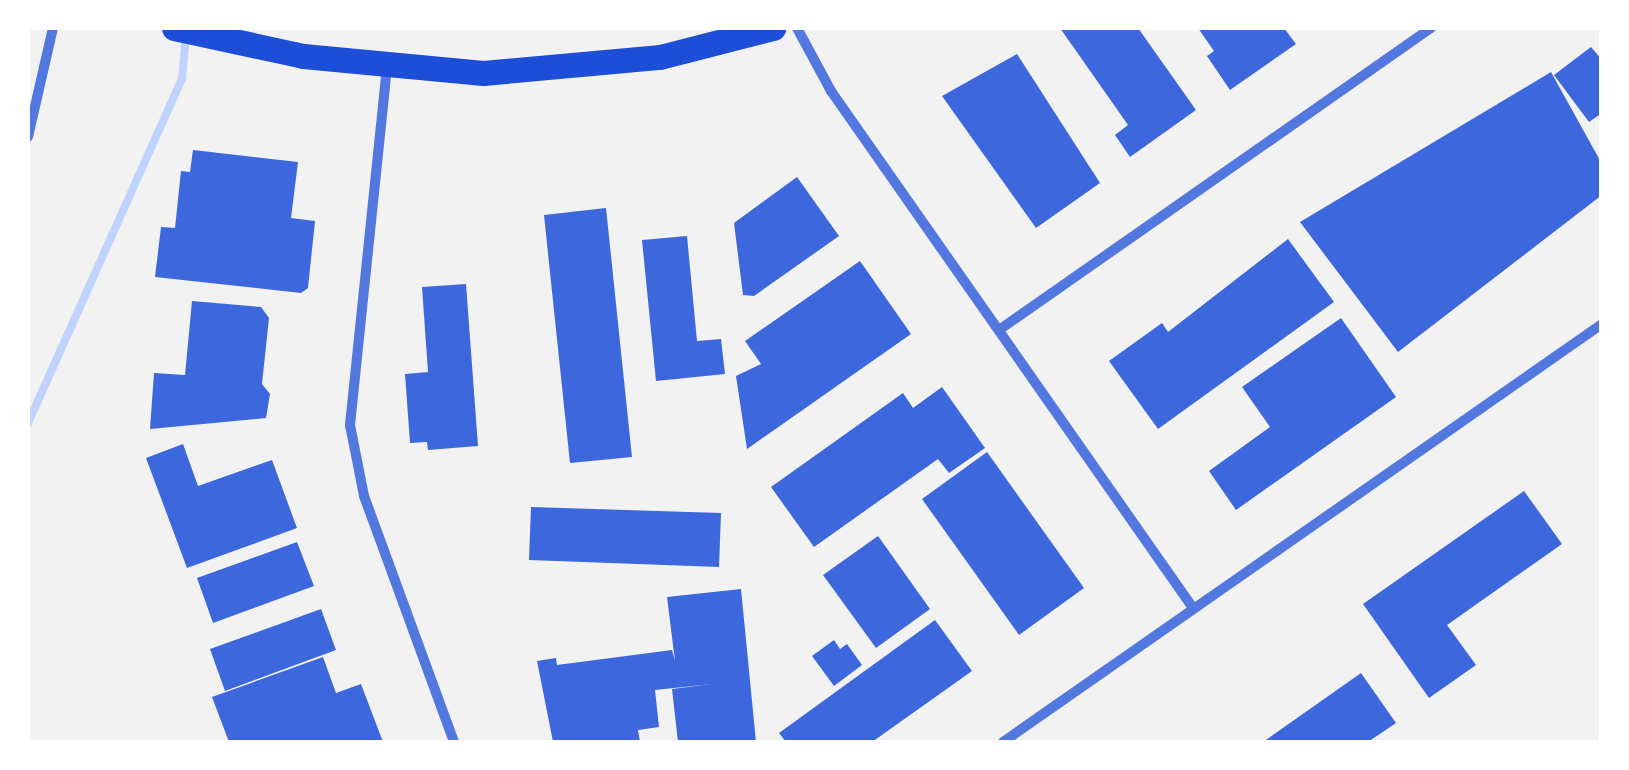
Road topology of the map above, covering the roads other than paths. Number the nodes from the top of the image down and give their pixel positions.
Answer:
1 (53, 28) edge
2 (174, 28) edge
3 (772, 28) edge
4 (797, 28) edge
5 (1430, 28) edge
6 (386, 67) junction
7 (28, 138) edge
8 (1602, 324) edge
9 (998, 330) junction
10 (1193, 608) junction
11 (454, 742) edge
12 (1002, 742) edge

1 - 7 street
2 - 6 main road
3 - 6 main road
4 - 9 street
5 - 9 street
6 - 11 street
8 - 10 street
9 - 10 street
10 - 12 street

